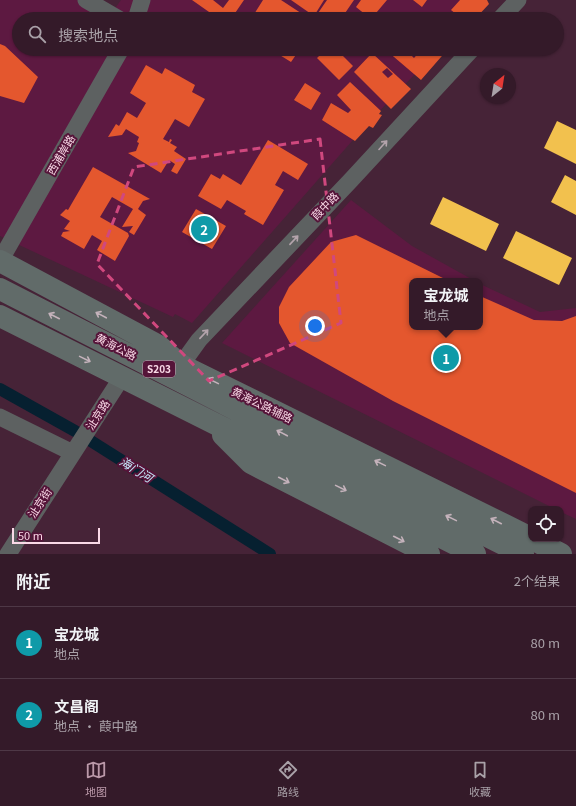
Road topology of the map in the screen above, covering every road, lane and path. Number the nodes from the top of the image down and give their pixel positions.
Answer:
1 (86, 0) edge
2 (142, 0) edge
3 (518, 0) edge
4 (107, 12) edge
5 (138, 12) edge
6 (507, 12) edge
7 (117, 56) edge
8 (466, 56) edge
9 (0, 261) edge
10 (0, 289) edge
11 (0, 316) edge
12 (133, 356) junction
13 (181, 365) junction
14 (122, 377) junction
15 (0, 417) edge
16 (210, 422) junction
17 (73, 453) junction
18 (528, 537) edge
19 (538, 542) edge
20 (8, 554) edge
21 (429, 554) edge
22 (475, 554) edge
23 (523, 554) edge
24 (561, 554) edge

1 - 4 street
2 - 5 street
3 - 6 street
7 - 9 street, 西浦岸路
13 -> 8 street, 葭中路
13 -> 9 main road, 黄海公路辅路
12 -> 10 main road, 黄海公路 / S203
11 -> 14 main road, S203
12 - 13 main road
23 -> 12 main road, 黄海公路 / S203
18 -> 13 main road, 黄海公路辅路
14 - 16 main road, S203
14 - 17 street, 沚京路
15 - 17 street
16 -> 21 main road
16 -> 22 main road, S203
17 - 20 street, 沚京街
19 - 24 main road, 黄海公路辅路

